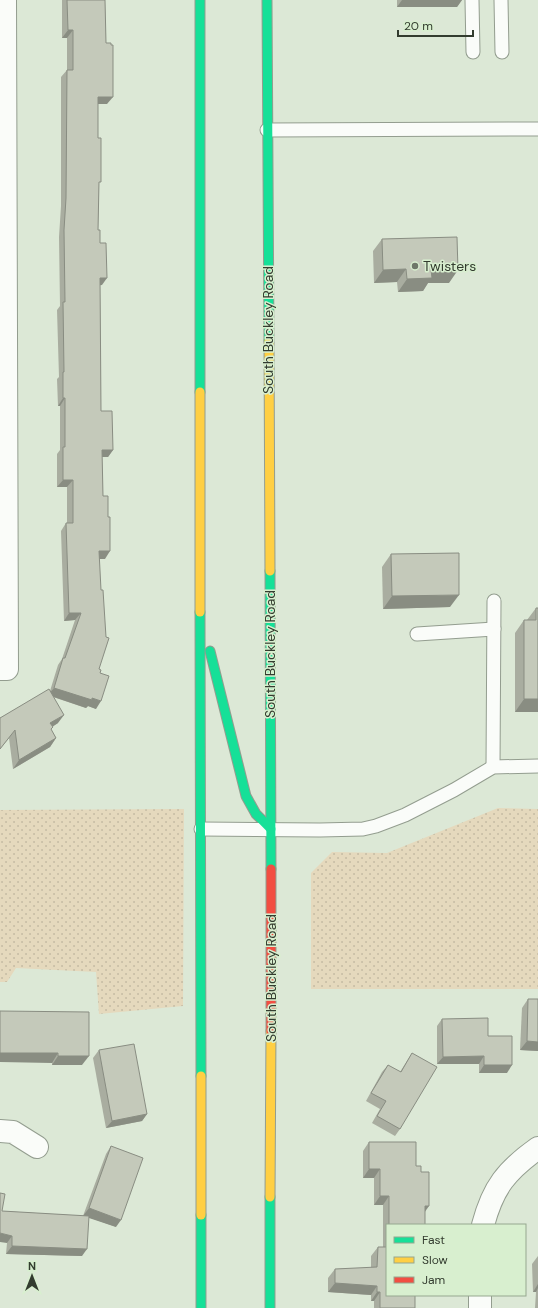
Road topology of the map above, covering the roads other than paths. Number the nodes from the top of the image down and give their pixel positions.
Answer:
1 (6, 0) edge
2 (200, 0) edge
3 (266, 0) edge
4 (472, 0) edge
5 (501, 0) edge
6 (473, 52) dead end
7 (502, 52) dead end
8 (3, 124) edge
9 (538, 129) edge
10 (267, 130) junction
11 (494, 601) dead end
12 (201, 617) junction
13 (494, 629) junction
14 (417, 634) dead end
15 (3, 669) edge
16 (538, 766) edge
17 (493, 767) junction
18 (201, 828) junction
19 (270, 829) junction
20 (0, 1132) edge
21 (37, 1146) dead end
22 (538, 1148) edge
23 (483, 1224) edge
24 (480, 1296) edge
25 (201, 1308) edge
26 (270, 1308) edge
27 (480, 1308) edge

1 - 8 street
2 - 12 main road
3 - 10 main road, South Buckley Road
4 - 6 lane
5 - 7 lane
8 - 15 street
9 - 10 lane
10 - 19 main road, South Buckley Road
11 - 13 lane
12 - 18 main road
12 - 19 main road
13 - 14 lane
13 - 17 lane
16 - 17 lane
17 - 19 lane
18 - 19 lane
18 - 25 main road
19 - 26 main road, South Buckley Road
20 - 21 street
22 - 23 street
24 - 27 street

